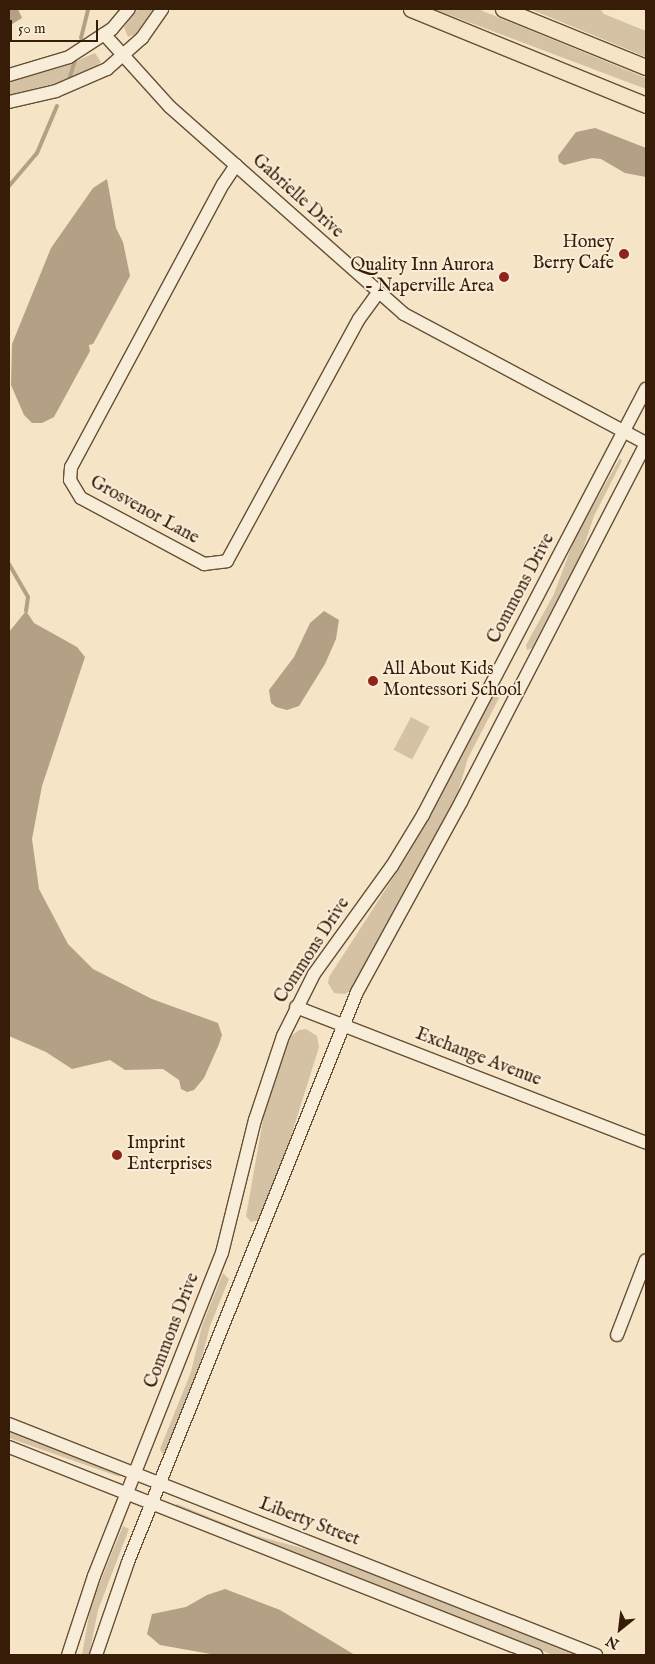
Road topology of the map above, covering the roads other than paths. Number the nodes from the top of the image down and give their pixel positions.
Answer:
1 (129, 9) edge
2 (162, 9) edge
3 (411, 9) edge
4 (503, 9) edge
5 (104, 34) junction
6 (123, 57) junction
7 (646, 67) edge
8 (9, 76) edge
9 (9, 102) edge
10 (646, 105) edge
11 (236, 165) junction
12 (378, 293) junction
13 (646, 389) edge
14 (624, 431) junction
15 (646, 444) edge
16 (296, 1006) junction
17 (343, 1024) junction
18 (646, 1143) edge
19 (646, 1260) edge
20 (617, 1335) dead end
21 (9, 1424) edge
22 (9, 1447) edge
23 (136, 1474) junction
24 (160, 1484) junction
25 (127, 1493) junction
26 (153, 1503) junction
27 (68, 1655) edge
28 (96, 1655) edge
29 (536, 1655) edge
30 (596, 1655) edge

1 - 5 street
2 - 6 street
3 - 10 main road
4 - 7 main road
5 - 6 street, Gabrielle Drive
5 - 8 street
6 - 9 street
6 - 11 street, Gabrielle Drive
11 - 12 street, Gabrielle Drive
11 - 12 street, Grosvenor Lane
12 - 14 street, Gabrielle Drive
13 - 14 street, Commons Drive
14 - 15 street, Gabrielle Drive
14 - 16 street, Commons Drive
15 - 17 street
16 - 17 street, Exchange Avenue
16 - 23 street, Commons Drive
17 - 18 street, Exchange Avenue
17 - 24 street
19 - 20 street
21 - 23 street, Liberty Street
22 - 25 street
23 - 24 street, Liberty Street
23 - 25 street, Commons Drive
24 - 26 street
24 - 30 street, Liberty Street
25 - 26 street
25 - 27 street, Commons Drive
26 - 28 street
26 - 29 street

